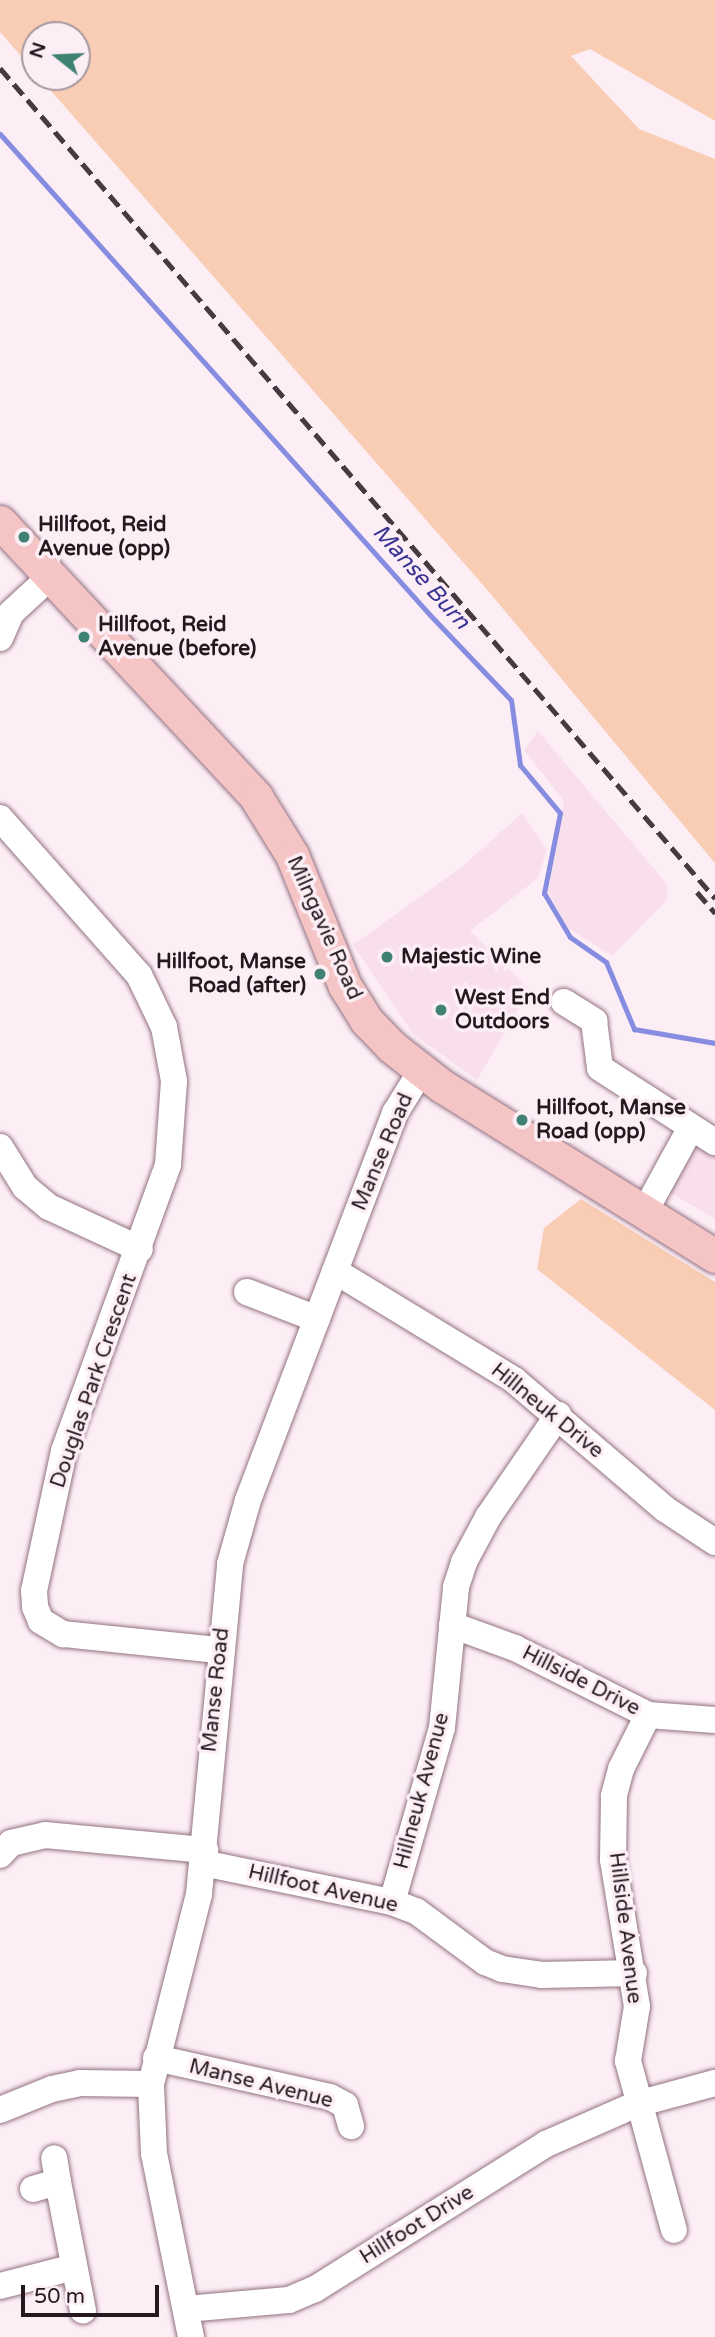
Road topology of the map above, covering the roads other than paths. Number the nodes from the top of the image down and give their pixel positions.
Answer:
1 (0, 522) edge
2 (50, 577) junction
3 (0, 638) edge
4 (0, 818) edge
5 (564, 1002) dead end
6 (421, 1071) junction
7 (690, 1129) junction
8 (715, 1142) edge
9 (0, 1147) edge
10 (645, 1211) junction
11 (140, 1249) junction
12 (715, 1256) edge
13 (335, 1271) junction
14 (247, 1292) dead end
15 (317, 1319) junction
16 (558, 1415) junction
17 (715, 1542) edge
18 (452, 1625) junction
19 (219, 1650) junction
20 (648, 1715) junction
21 (715, 1720) edge
22 (0, 1855) edge
23 (204, 1856) junction
24 (392, 1902) junction
25 (634, 1973) junction
26 (156, 2058) junction
27 (715, 2083) edge
28 (151, 2084) junction
29 (637, 2104) junction
30 (0, 2110) edge
31 (351, 2126) dead end
32 (48, 2177) dead end
33 (674, 2230) dead end
34 (74, 2267) junction
35 (0, 2286) edge
36 (186, 2309) junction
37 (83, 2311) dead end
38 (191, 2337) edge

1 - 2 main road, Milngavie Road
2 - 3 street
2 - 6 main road, Milngavie Road
4 - 11 street, Douglas Park Crescent
5 - 7 street
6 - 10 main road, Milngavie Road
6 - 13 street, Manse Road
7 - 8 street
7 - 10 street
9 - 11 street, Douglas Park Crescent
10 - 12 main road, Milngavie Road
11 - 19 street, Douglas Park Crescent
13 - 15 street, Manse Road
13 - 16 street, Hillneuk Drive
14 - 15 street
15 - 19 street, Manse Road
16 - 17 street, Hillneuk Drive
16 - 18 street, Hillneuk Avenue
18 - 20 street, Hillside Drive
18 - 24 street, Hillneuk Avenue
19 - 23 street, Manse Road
20 - 21 street, Hillside Drive
20 - 25 street, Hillside Avenue
22 - 23 street, Hillfoot Avenue
23 - 24 street, Hillfoot Avenue
23 - 26 street, Manse Road
24 - 25 street, Hillfoot Avenue
25 - 29 street, Hillside Avenue
26 - 28 street, Manse Road
26 - 31 street, Manse Avenue
27 - 29 street, Hillfoot Drive
28 - 30 street
28 - 36 street, Manse Road
29 - 33 street
29 - 36 street, Hillfoot Drive
32 - 34 street
34 - 35 street
34 - 37 street
36 - 38 street, Manse Road

